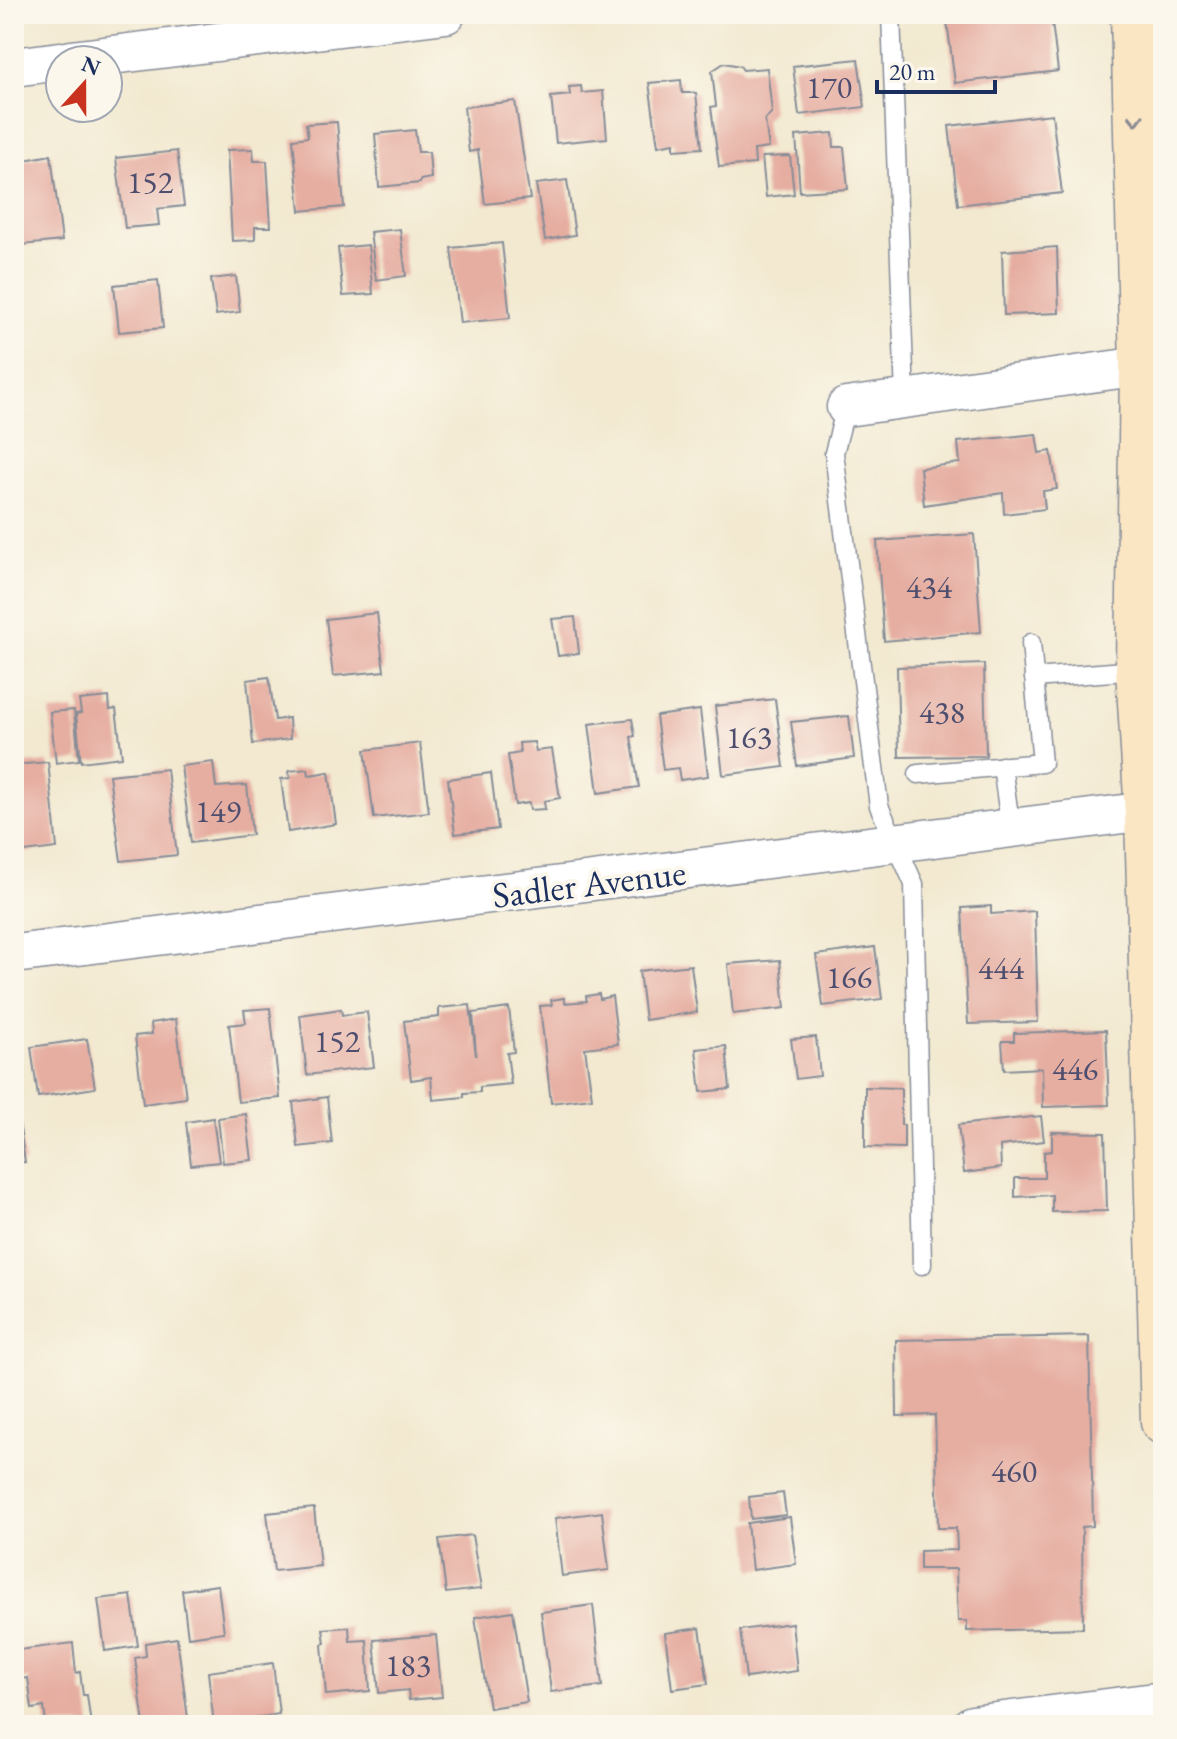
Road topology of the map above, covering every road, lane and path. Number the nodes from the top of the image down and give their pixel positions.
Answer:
1 (446, 14) edge
2 (891, 14) edge
3 (1133, 14) edge
4 (124, 53) edge
5 (44, 63) edge
6 (14, 67) edge
7 (1152, 365) edge
8 (905, 399) junction
9 (846, 407) joint
10 (1031, 643) dead end
11 (1138, 670) junction
12 (1034, 678) junction
13 (1002, 766) junction
14 (918, 774) dead end
15 (1155, 811) edge
16 (1011, 830) junction
17 (898, 844) junction
18 (14, 954) edge
19 (922, 1265) dead end
20 (1163, 1422) edge
21 (1163, 1701) edge
22 (972, 1725) edge

1 - 4 street
2 - 8 lane
3 -> 7 main road
5 - 6 street
7 - 8 street
7 - 11 main road
8 - 9 street
9 - 17 lane
10 - 12 lane
11 - 12 lane
11 - 15 main road
12 - 13 lane
13 - 14 lane
13 - 16 lane
15 - 16 street, Sadler Avenue
15 - 20 main road
16 - 17 street, Sadler Avenue
17 - 18 street, Sadler Avenue
17 - 19 lane
21 - 22 street

